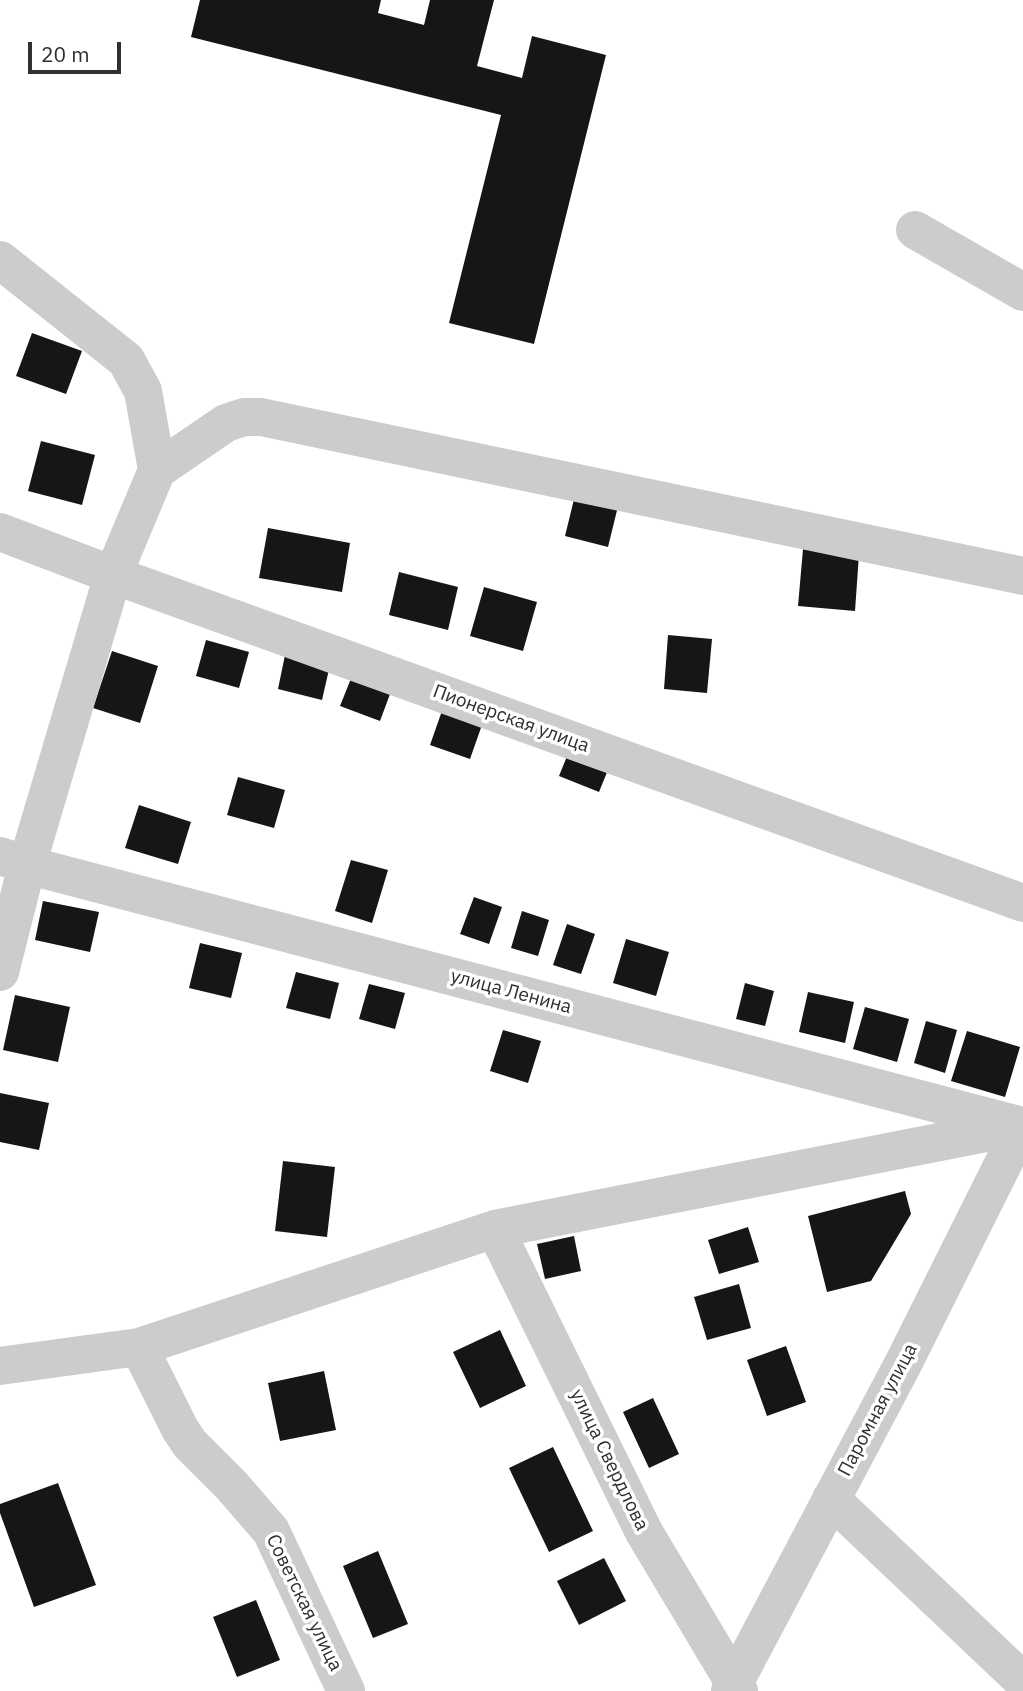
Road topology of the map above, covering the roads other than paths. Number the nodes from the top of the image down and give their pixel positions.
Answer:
1 (915, 230) dead end
2 (0, 260) edge
3 (1023, 292) edge
4 (157, 470) junction
5 (0, 532) edge
6 (113, 575) junction
7 (1023, 576) edge
8 (13, 860) edge
9 (1023, 903) edge
10 (0, 972) edge
11 (1022, 1126) edge
12 (495, 1229) junction
13 (139, 1347) junction
14 (0, 1366) edge
15 (831, 1499) junction
16 (1023, 1681) edge
17 (734, 1689) edge
18 (346, 1691) edge

1 - 3 street
2 - 4 street
4 - 6 street
4 - 7 street
5 - 6 street, Пионерская улица
6 - 8 street
6 - 9 street, Пионерская улица
8 - 10 street
8 - 11 street, улица Ленина
11 - 12 street
11 - 15 street, Паромная улица
12 - 13 street
12 - 17 street, улица Свердлова
13 - 14 street
13 - 18 street, Советская улица
15 - 16 street
15 - 17 street, Паромная улица

